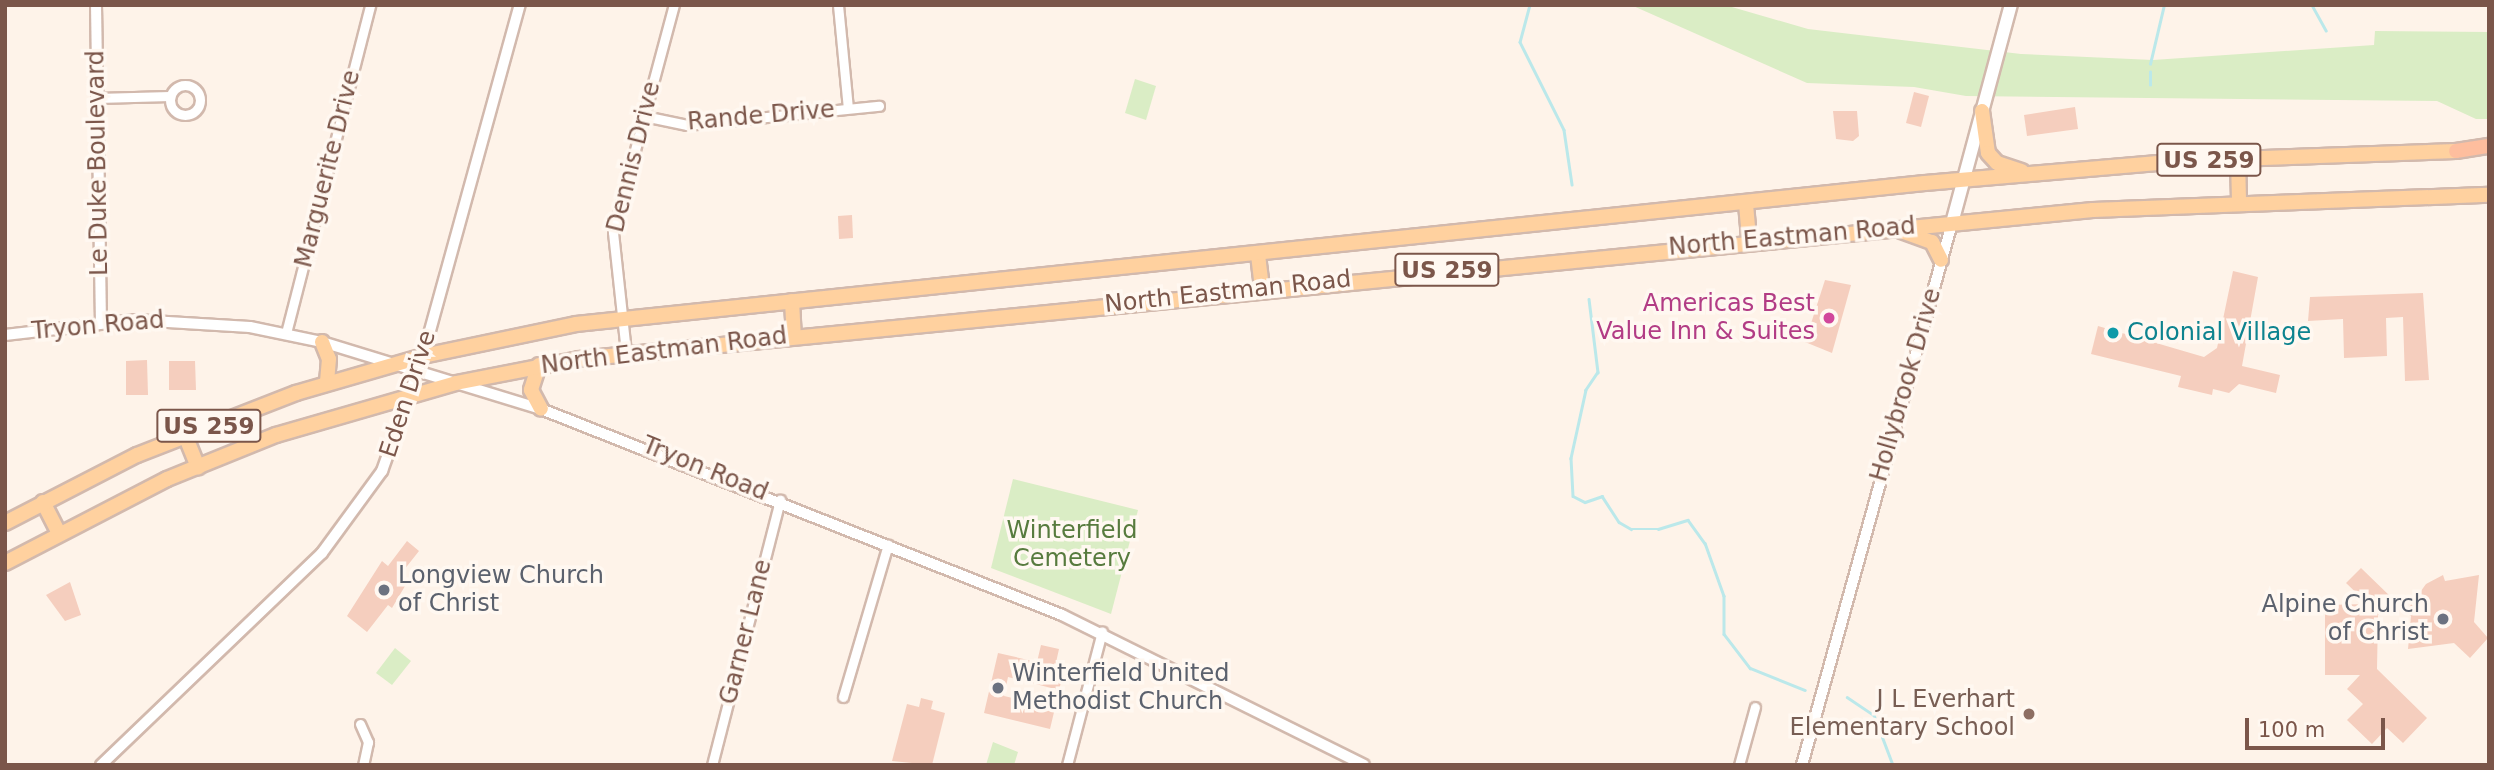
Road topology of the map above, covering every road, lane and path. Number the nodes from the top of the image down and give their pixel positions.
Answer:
1 (96, 5) edge
2 (370, 5) edge
3 (520, 5) edge
4 (674, 5) edge
5 (838, 5) edge
6 (2011, 5) edge
7 (170, 96) dead end
8 (97, 98) junction
9 (879, 106) dead end
10 (848, 108) junction
11 (1982, 111) junction
12 (644, 116) junction
13 (2489, 146) edge
14 (2456, 151) junction
15 (2489, 152) edge
16 (2238, 159) junction
17 (2030, 174) junction
18 (1964, 180) junction
19 (2489, 195) edge
20 (2239, 201) junction
21 (1746, 204) junction
22 (1952, 223) junction
23 (1893, 228) junction
24 (1749, 241) junction
25 (1258, 255) junction
26 (1941, 260) junction
27 (1262, 288) junction
28 (792, 301) junction
29 (621, 318) junction
30 (101, 322) junction
31 (286, 333) junction
32 (794, 334) junction
33 (5, 335) edge
34 (322, 342) junction
35 (626, 352) junction
36 (423, 356) junction
37 (394, 363) junction
38 (539, 365) junction
39 (418, 371) junction
40 (327, 383) junction
41 (456, 383) junction
42 (411, 394) junction
43 (541, 409) junction
44 (185, 435) junction
45 (198, 467) junction
46 (780, 500) junction
47 (43, 502) junction
48 (5, 523) edge
49 (58, 532) junction
50 (888, 544) junction
51 (5, 563) edge
52 (1102, 632) junction
53 (843, 696) dead end
54 (1755, 707) dead end
55 (360, 724) dead end
56 (101, 765) edge
57 (363, 765) edge
58 (712, 765) edge
59 (1067, 765) edge
60 (1364, 765) edge
61 (1739, 765) edge
62 (1802, 765) edge

1 - 8 street, Le Duke Boulevard
2 - 31 street, Marguerite Drive
3 - 36 street, Eden Drive
4 - 12 street, Dennis Drive
5 - 10 street
6 - 11 main road, Hollybrook Drive
7 - 8 street
8 - 30 street, Le Duke Boulevard
9 - 10 street, Rande Drive
10 - 12 street, Rande Drive
11 - 17 main road
11 - 18 main road, Hollybrook Drive
12 - 29 street, Dennis Drive
13 - 14 highway
14 - 15 highway, North Eastman Road / US 259
14 - 16 main road, North Eastman Road / US 259
16 - 17 main road, North Eastman Road / US 259
16 - 20 main road
17 - 18 main road, North Eastman Road / US 259
18 - 21 main road, North Eastman Road / US 259
18 - 22 main road, Hollybrook Drive
19 - 20 main road, North Eastman Road / US 259
20 - 22 main road, North Eastman Road / US 259
21 - 24 main road
21 - 25 main road, North Eastman Road / US 259
22 - 23 main road, North Eastman Road / US 259
22 - 26 street, Hollybrook Drive
23 - 24 main road, North Eastman Road / US 259
23 - 26 main road
24 - 27 main road, North Eastman Road / US 259
25 - 27 main road
25 - 28 main road, North Eastman Road / US 259
26 - 62 street, Hollybrook Drive
27 - 32 main road, North Eastman Road / US 259
28 - 29 main road, North Eastman Road / US 259
28 - 32 main road
29 - 35 street, Dennis Drive
29 - 36 main road, North Eastman Road / US 259
30 - 31 street, Tryon Road
30 - 33 street, Tryon Road
31 - 34 street, Tryon Road
32 - 35 main road, North Eastman Road / US 259
34 - 37 street, Tryon Road
34 - 40 main road
35 - 38 main road, North Eastman Road / US 259
36 - 37 main road, North Eastman Road / US 259
36 - 39 street, Eden Drive
37 - 39 street, Tryon Road
37 - 40 main road, North Eastman Road / US 259
38 - 41 main road, North Eastman Road / US 259
38 - 43 main road
39 - 41 street, Tryon Road
39 - 42 street, Eden Drive
40 - 44 main road, North Eastman Road / US 259
41 - 42 main road, North Eastman Road / US 259
41 - 43 street, Tryon Road
42 - 45 main road, North Eastman Road / US 259
42 - 56 street, Eden Drive
43 - 46 street, Tryon Road
44 - 45 main road
44 - 47 main road, North Eastman Road / US 259
45 - 49 main road, North Eastman Road / US 259
46 - 50 street, Tryon Road
46 - 58 street, Garner Lane
47 - 48 main road, North Eastman Road / US 259
47 - 49 main road
49 - 51 main road, North Eastman Road / US 259
50 - 52 street, Tryon Road
50 - 53 street
52 - 59 street
52 - 60 street, Tryon Road
54 - 61 street
55 - 57 street

